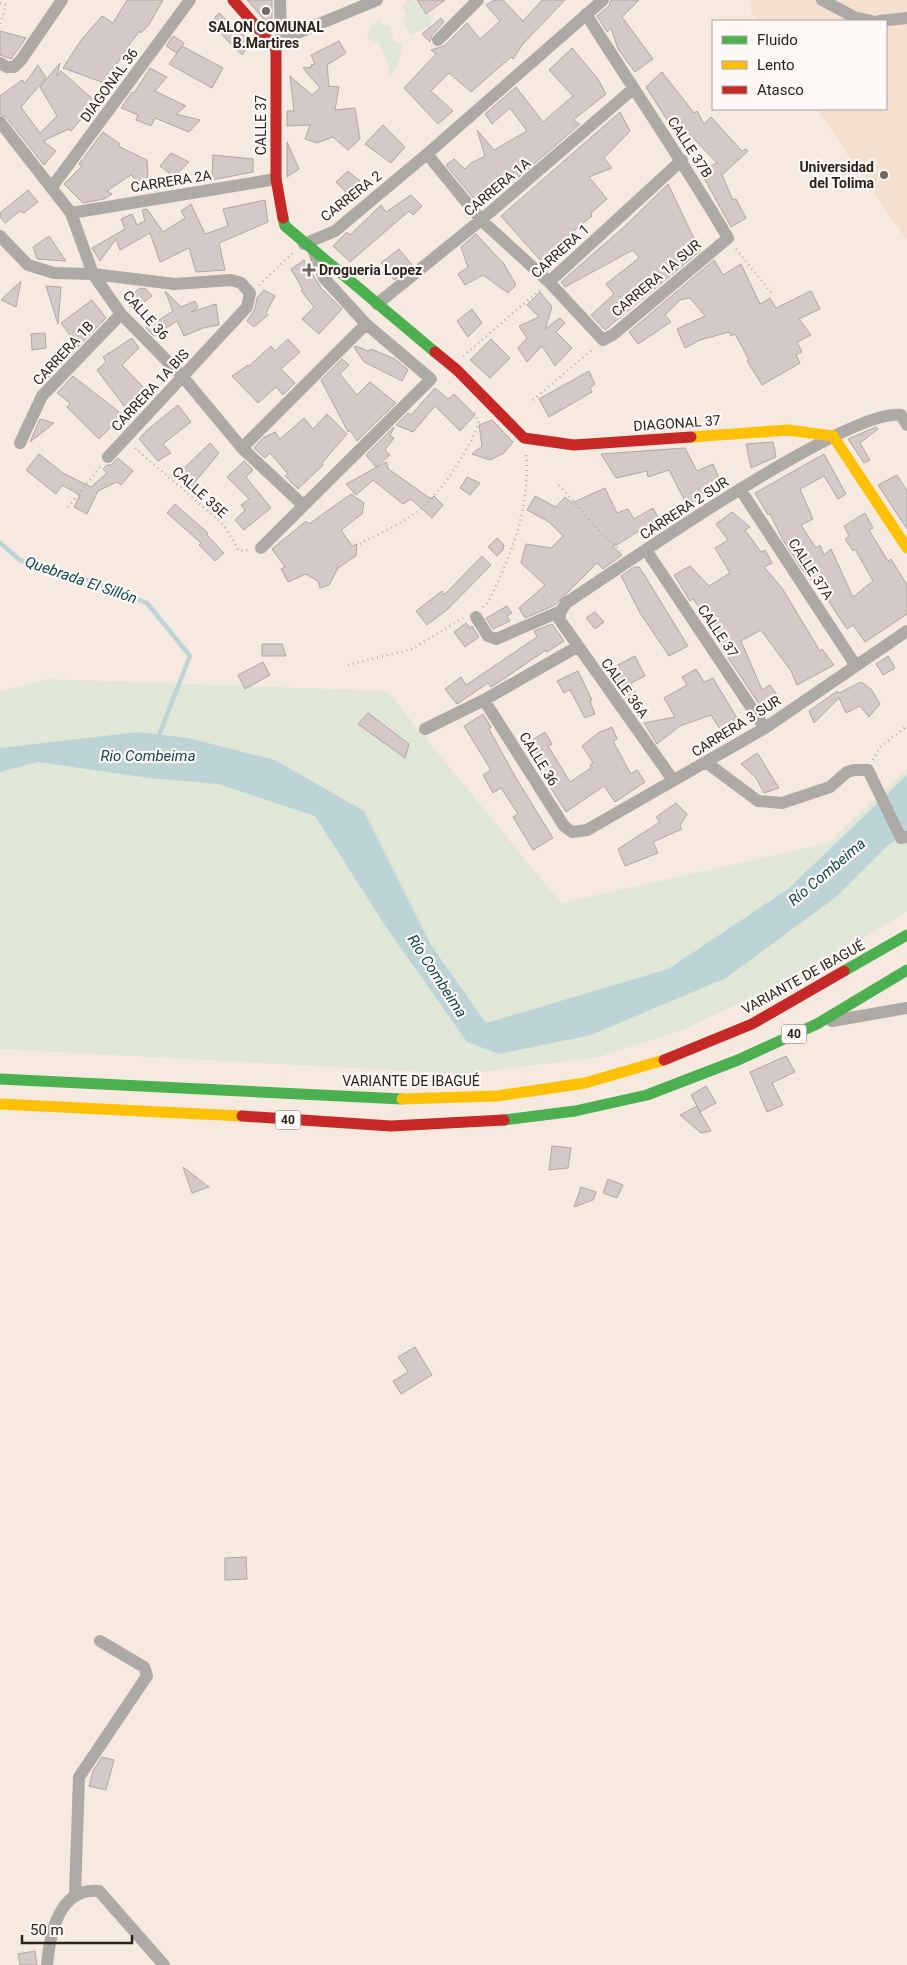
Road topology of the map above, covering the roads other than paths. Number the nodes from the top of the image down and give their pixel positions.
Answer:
1 (62, 0) edge
2 (190, 0) edge
3 (233, 0) edge
4 (280, 0) edge
5 (377, 0) edge
6 (478, 0) edge
7 (603, 0) edge
8 (822, 0) edge
9 (586, 14) junction
10 (907, 18) edge
11 (866, 20) edge
12 (887, 20) edge
13 (438, 40) dead end
14 (276, 44) junction
15 (0, 63) edge
16 (633, 89) junction
17 (0, 122) edge
18 (427, 154) junction
19 (682, 160) junction
20 (276, 179) junction
21 (52, 187) junction
22 (71, 213) junction
23 (481, 220) junction
24 (0, 236) edge
25 (728, 238) joint
26 (304, 244) junction
27 (314, 252) junction
28 (93, 274) junction
29 (549, 282) junction
30 (377, 304) junction
31 (121, 314) junction
32 (366, 324) junction
33 (183, 376) junction
34 (907, 425) edge
35 (833, 436) junction
36 (524, 438) joint
37 (20, 443) dead end
38 (242, 448) junction
39 (108, 457) road end
40 (740, 490) junction
41 (303, 505) junction
42 (261, 548) road end
43 (907, 548) edge
44 (646, 550) junction
45 (561, 611) junction
46 (475, 614) road end
47 (907, 631) edge
48 (577, 647) junction
49 (856, 666) junction
50 (484, 700) junction
51 (765, 728) junction
52 (424, 729) dead end
53 (707, 763) junction
54 (673, 780) junction
55 (572, 832) joint
56 (904, 838) edge
57 (907, 935) edge
58 (907, 970) edge
59 (907, 1008) edge
60 (817, 1024) junction
61 (0, 1079) edge
62 (0, 1104) edge
63 (100, 1641) dead end
64 (75, 1895) junction
65 (47, 1965) edge
66 (164, 1965) edge

1 - 15 street
2 - 21 street, DIAGONAL 36
3 - 14 main road
4 - 14 street
5 - 14 street
6 - 13 street
7 - 9 street, CARRERA 2
8 - 11 street
9 - 16 street, CALLE 37B
9 - 18 street, CARRERA 2
10 - 12 street
14 - 20 main road, CALLE 37
16 - 19 street, CALLE 37B
16 - 23 street, CARRERA 1A
17 - 21 street, CALLE 36
18 - 23 street
18 - 26 street, CARRERA 2
19 - 25 street, CALLE 37B
19 - 29 street, CARRERA 1
20 - 22 street, CARRERA 2A
20 - 26 main road, CALLE 37
21 - 22 street, CALLE 36
22 - 28 street, CALLE 36
23 - 29 street
23 - 30 street, CARRERA 1A
24 - 28 street
25 - 29 street, CARRERA 1A SUR
26 - 27 main road, CALLE 37
27 - 30 main road, CALLE 37
27 - 32 street
28 - 31 street, CALLE 36
28 - 33 street, CARRERA 1A BIS
30 - 36 main road, CALLE 37
31 - 33 street, CALLE 36
31 - 37 street, CARRERA 1B
32 - 38 street
32 - 41 street
33 - 38 street, CALLE 36
33 - 39 street, CARRERA 1A BIS
34 - 35 street, CARRERA 2 SUR
35 - 36 main road, DIAGONAL 37
35 - 40 street, CARRERA 2 SUR
35 - 43 main road
38 - 41 street, CALLE 36
40 - 44 street, CARRERA 2 SUR
40 - 49 street, CALLE 37A
41 - 42 street
44 - 45 street, CARRERA 2 SUR
44 - 51 street, CALLE 37
45 - 46 street, CARRERA 2 SUR
45 - 48 street, CALLE 36A
47 - 49 street, CARRERA 3 SUR
48 - 50 street
48 - 54 street, CALLE 36A
49 - 51 street, CARRERA 3 SUR
50 - 52 street
50 - 55 street, CALLE 36
51 - 53 street, CARRERA 3 SUR
53 - 54 street, CARRERA 3 SUR
53 - 56 street
54 - 55 street, CARRERA 3 SUR
57 - 61 main road, VARIANTE DE IBAGUÉ / 40
58 - 60 main road, 40
59 - 60 street
60 - 62 main road, 40
63 - 64 street
64 - 65 street
64 - 66 street

